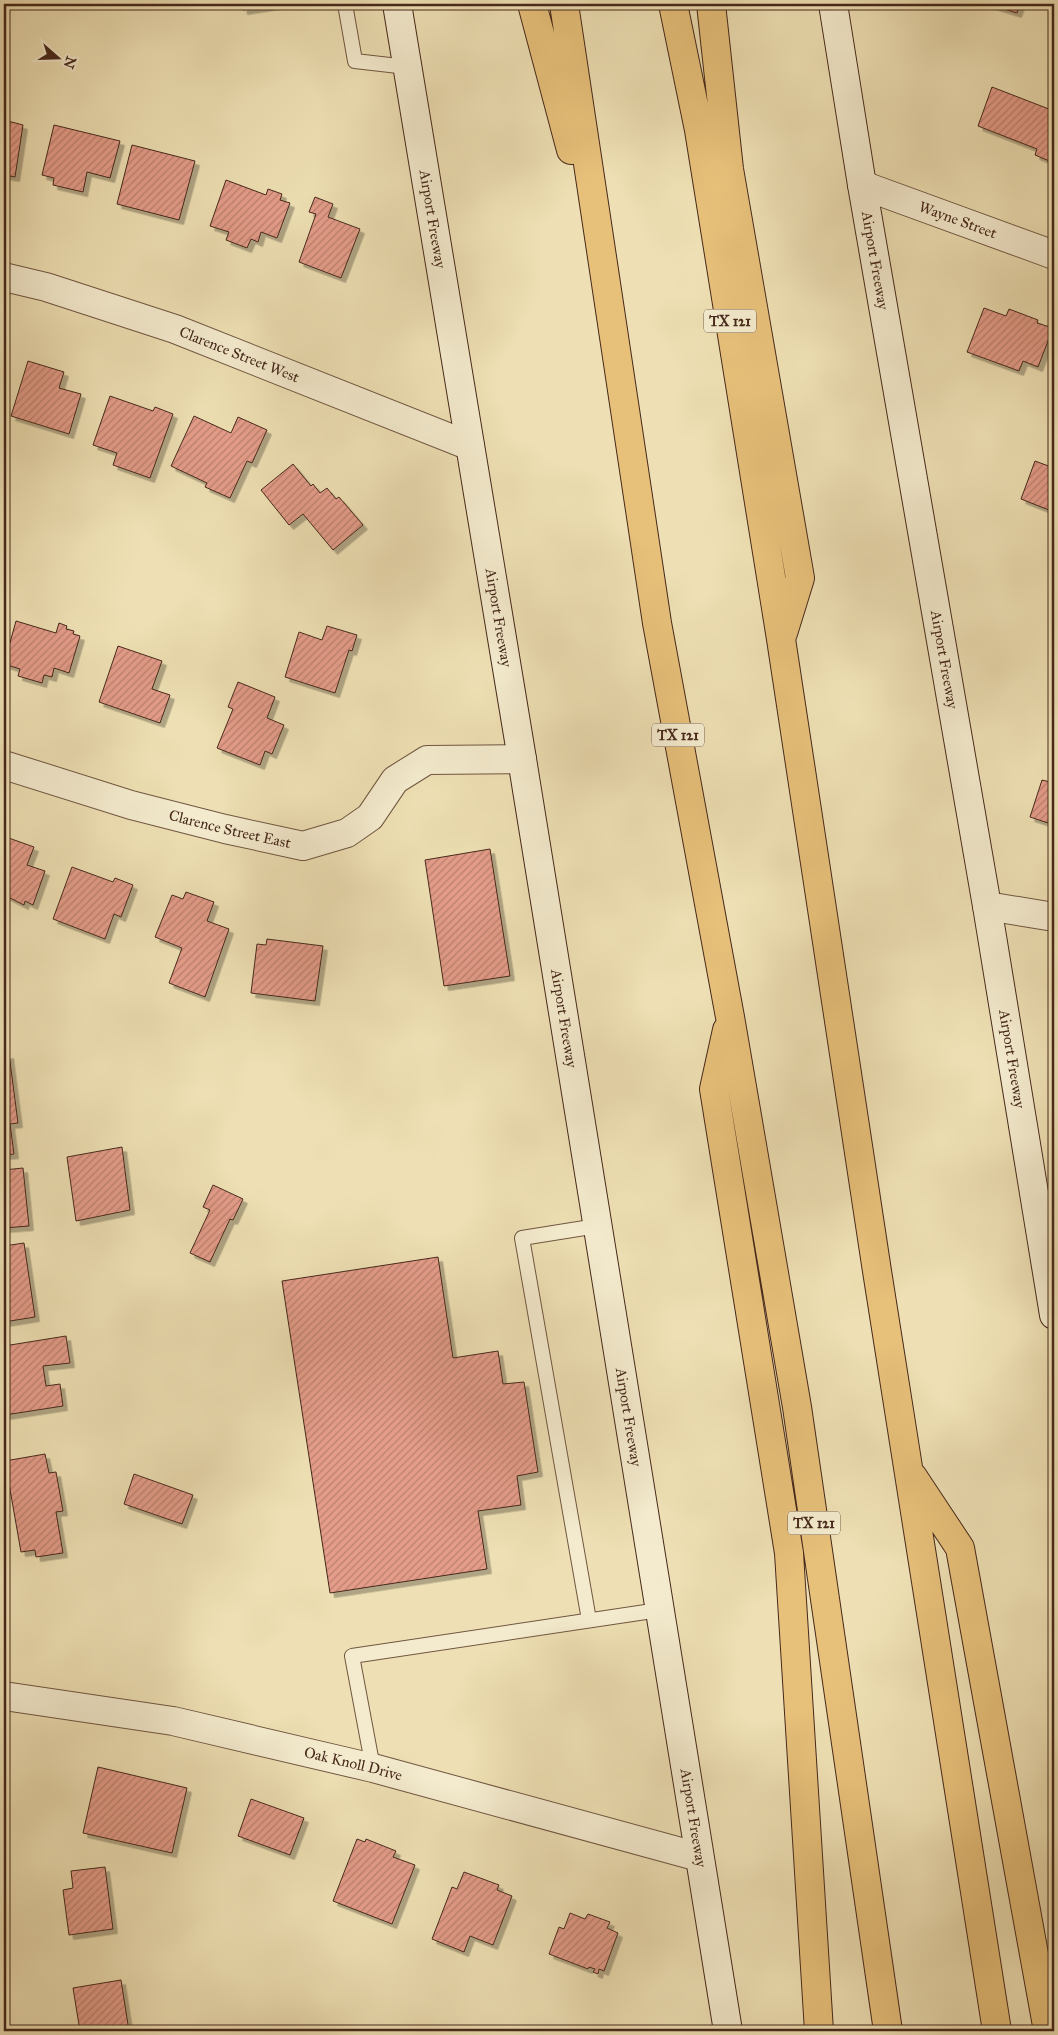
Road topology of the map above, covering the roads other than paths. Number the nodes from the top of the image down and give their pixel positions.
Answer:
1 (345, 4) edge
2 (396, 4) edge
3 (532, 4) edge
4 (564, 4) edge
5 (673, 4) edge
6 (711, 4) edge
7 (834, 4) edge
8 (407, 67) junction
9 (862, 185) junction
10 (1054, 255) edge
11 (4, 277) edge
12 (606, 281) junction
13 (470, 446) junction
14 (781, 639) junction
15 (522, 759) junction
16 (4, 765) edge
17 (988, 906) junction
18 (1054, 917) edge
19 (730, 1017) junction
20 (597, 1226) junction
21 (1054, 1315) edge
22 (908, 1470) junction
23 (659, 1610) junction
24 (589, 1620) junction
25 (4, 1696) edge
26 (373, 1768) junction
27 (699, 1857) junction
28 (728, 2031) edge
29 (819, 2031) edge
30 (888, 2031) edge
31 (997, 2031) edge
32 (1048, 2031) edge

1 - 8 lane
2 - 8 main road, Airport Freeway
3 - 12 highway
4 - 12 highway, TX 121
5 - 14 highway, TX 121
6 - 14 highway
7 - 9 main road, Airport Freeway
8 - 13 main road, Airport Freeway
9 - 10 main road, Wayne Street
9 - 17 main road, Airport Freeway
11 - 13 main road, Clarence Street West
12 - 19 highway, TX 121
13 - 15 main road, Airport Freeway
14 - 22 highway, TX 121
15 - 16 main road, Clarence Street East
15 - 20 main road, Airport Freeway
17 - 18 main road
17 - 21 main road, Airport Freeway
19 - 29 highway
19 - 30 highway, TX 121
20 - 23 main road, Airport Freeway
20 - 24 lane
22 - 31 highway, TX 121
22 - 32 highway
23 - 24 lane
23 - 27 main road, Airport Freeway
24 - 26 lane
25 - 26 main road, Oak Knoll Drive
26 - 27 main road, Oak Knoll Drive
27 - 28 main road, Airport Freeway

